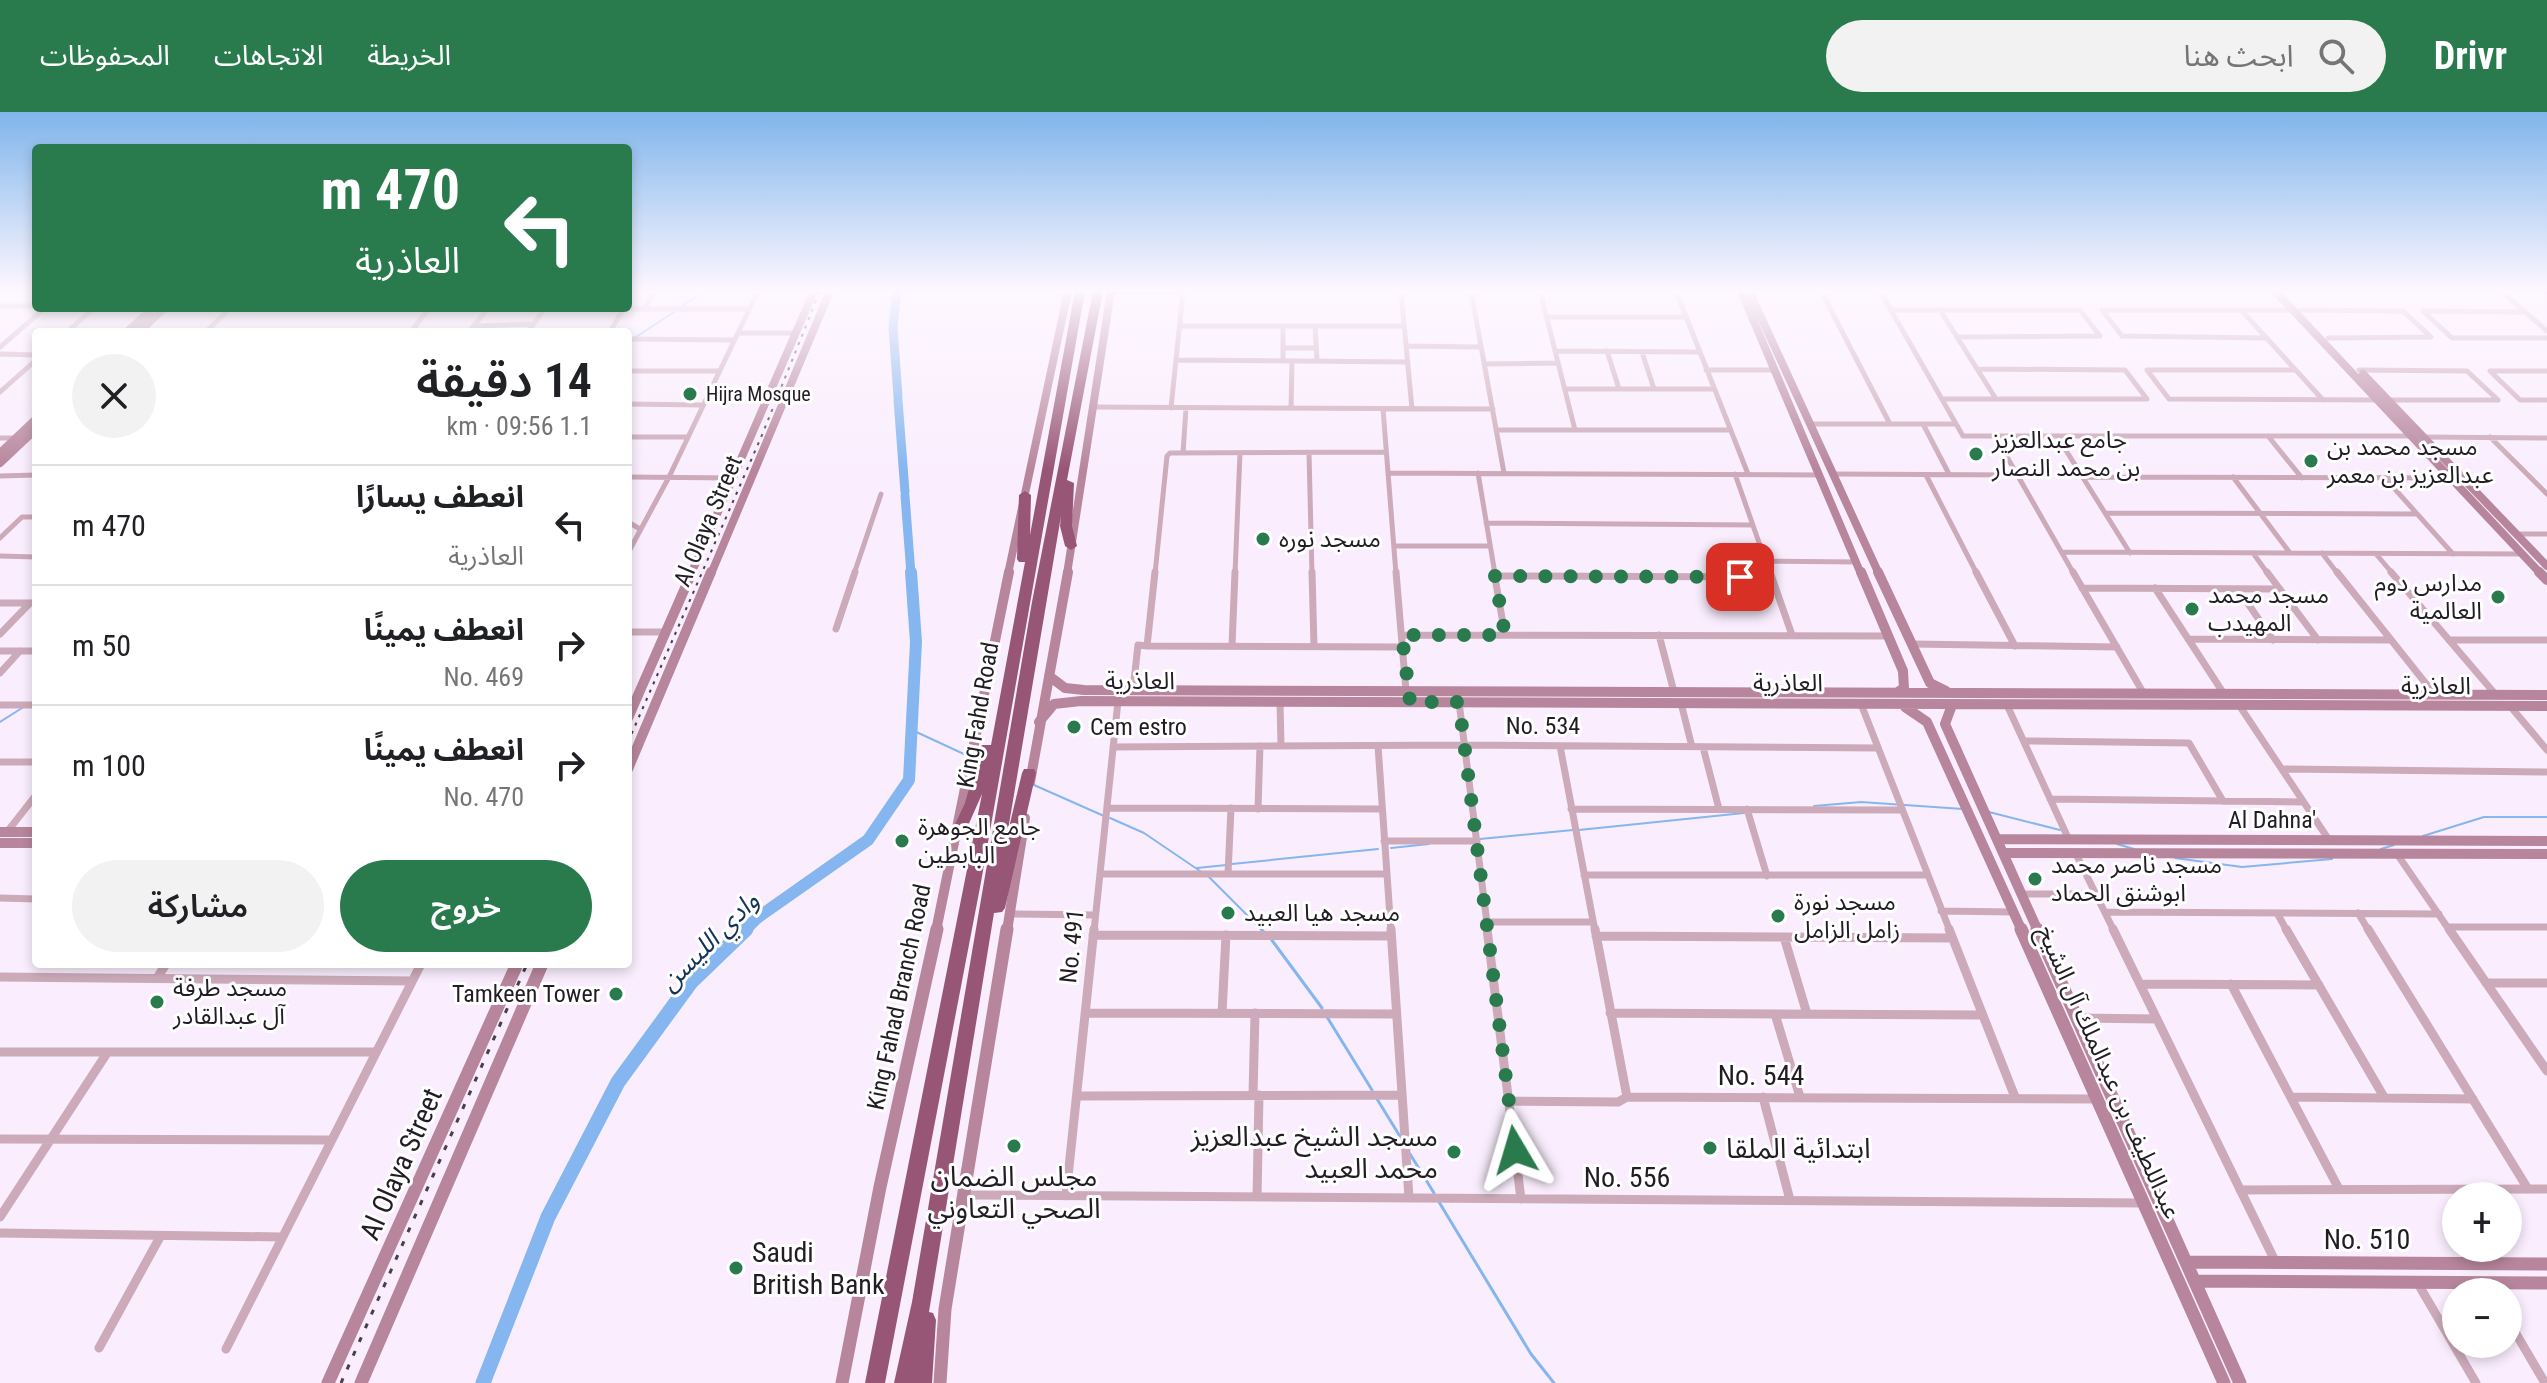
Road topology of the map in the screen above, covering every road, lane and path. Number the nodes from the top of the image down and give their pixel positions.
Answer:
1 (729, 350) edge
2 (788, 350) edge
3 (805, 350) edge
4 (1055, 350) edge
5 (1069, 350) edge
6 (1086, 350) edge
7 (1101, 350) edge
8 (1177, 350) edge
9 (1283, 350) edge
10 (1316, 350) edge
11 (1407, 350) edge
12 (1482, 350) edge
13 (1768, 350) edge
14 (1774, 350) edge
15 (1852, 350) edge
16 (1914, 350) edge
17 (1966, 350) edge
18 (2278, 350) edge
19 (2333, 350) edge
20 (2340, 350) edge
21 (1555, 351) joint
22 (1607, 351) junction
23 (1642, 352) junction
24 (1699, 352) joint
25 (0, 354) edge
26 (32, 358) edge
27 (1176, 360) junction
28 (1283, 361) junction
29 (1292, 361) junction
30 (1317, 361) junction
31 (32, 362) edge
32 (1408, 362) junction
33 (1558, 363) junction
34 (1484, 364) junction
35 (1977, 369) junction
36 (1706, 370) junction
37 (1776, 370) junction
38 (2295, 370) junction
39 (2359, 370) junction
40 (632, 371) edge
41 (718, 371) junction
42 (2547, 371) edge
43 (1565, 389) junction
44 (1619, 389) junction
45 (1654, 389) junction
46 (1714, 389) junction
47 (0, 392) edge
48 (1942, 399) junction
49 (1996, 399) junction
50 (2323, 400) junction
51 (2378, 400) junction
52 (2389, 400) junction
53 (2547, 400) edge
54 (632, 404) edge
55 (701, 405) junction
56 (1092, 407) junction
57 (1171, 408) junction
58 (1186, 408) junction
59 (1291, 408) junction
60 (1383, 409) junction
61 (1412, 409) junction
62 (1493, 409) junction
63 (32, 423) edge
64 (1810, 424) junction
65 (1890, 424) junction
66 (1923, 424) junction
67 (1956, 424) junction
68 (1496, 430) junction
69 (1575, 430) junction
70 (1730, 430) junction
71 (32, 433) edge
72 (1995, 436) junction
73 (2057, 436) junction
74 (2268, 436) junction
75 (2413, 436) junction
76 (632, 437) edge
77 (687, 437) junction
78 (2424, 437) junction
79 (2490, 437) junction
80 (0, 438) edge
81 (15, 438) junction
82 (2547, 438) edge
83 (1386, 452) junction
84 (0, 453) edge
85 (1183, 453) junction
86 (1240, 453) junction
87 (1309, 453) junction
88 (1065, 460) junction
89 (0, 463) edge
90 (1388, 473) junction
91 (1478, 473) junction
92 (1504, 473) junction
93 (1735, 474) junction
94 (1748, 474) junction
95 (1832, 474) junction
96 (1949, 474) junction
97 (32, 475) edge
98 (1820, 475) junction
99 (1926, 475) junction
100 (2017, 475) junction
101 (0, 476) edge
102 (632, 477) edge
103 (669, 477) junction
104 (2083, 477) junction
105 (2233, 477) junction
106 (733, 478) junction
107 (2302, 478) junction
108 (2385, 478) junction
109 (2457, 479) junction
110 (2546, 492) edge
111 (881, 494) dead end
112 (1025, 495) junction
113 (2106, 513) junction
114 (2260, 514) junction
115 (2417, 514) junction
116 (32, 517) edge
117 (1486, 523) junction
118 (632, 524) edge
119 (1753, 525) junction
120 (640, 529) junction
121 (1844, 530) junction
122 (1857, 530) junction
123 (2516, 534) junction
124 (2547, 534) edge
125 (0, 538) edge
126 (632, 545) edge
127 (1071, 546) junction
128 (1394, 546) junction
129 (1490, 546) junction
130 (2062, 552) junction
131 (2130, 553) junction
132 (2253, 553) junction
133 (2290, 553) junction
134 (2322, 553) junction
135 (2376, 554) junction
136 (2453, 554) junction
137 (2523, 554) junction
138 (0, 556) edge
139 (32, 557) edge
140 (1765, 561) junction
141 (1857, 562) junction
142 (2547, 566) edge
143 (1495, 576) junction
144 (1771, 577) junction
145 (2547, 580) edge
146 (2082, 588) junction
147 (2155, 588) junction
148 (2238, 589) junction
149 (2280, 589) junction
150 (0, 603) edge
151 (32, 603) edge
152 (32, 604) edge
153 (1023, 604) junction
154 (836, 629) dead end
155 (632, 632) edge
156 (665, 632) junction
157 (0, 634) edge
158 (1402, 635) junction
159 (1505, 635) junction
160 (1659, 635) junction
161 (1792, 635) junction
162 (1889, 636) junction
163 (2188, 639) junction
164 (2273, 640) junction
165 (2318, 640) junction
166 (2391, 640) junction
167 (2449, 640) junction
168 (2547, 640) edge
169 (1911, 644) junction
170 (1147, 646) junction
171 (1232, 646) junction
172 (1314, 646) junction
173 (2015, 646) junction
174 (1403, 647) junction
175 (2117, 647) junction
176 (0, 651) edge
177 (20, 651) junction
178 (32, 651) edge
179 (1903, 671) junction
180 (1924, 672) junction
181 (0, 673) edge
182 (1049, 676) junction
183 (1133, 690) junction
184 (1674, 692) junction
185 (2063, 694) junction
186 (2144, 694) junction
187 (2224, 694) junction
188 (2326, 694) junction
189 (1083, 695) junction
190 (1408, 695) junction
191 (2435, 695) junction
192 (2496, 695) junction
193 (2547, 695) edge
194 (1768, 698) junction
195 (1898, 699) junction
196 (1952, 699) junction
197 (1118, 701) junction
198 (1280, 702) junction
199 (1459, 702) junction
200 (1681, 703) junction
201 (1861, 704) junction
202 (2069, 704) junction
203 (0, 705) edge
204 (32, 705) edge
205 (2007, 705) junction
206 (2239, 705) junction
207 (2333, 705) junction
208 (2510, 706) junction
209 (2547, 706) edge
210 (1003, 707) junction
211 (632, 709) edge
212 (1039, 722) junction
213 (1927, 722) junction
214 (1945, 724) junction
215 (2024, 741) junction
216 (1466, 745) junction
217 (1260, 746) junction
218 (1281, 746) junction
219 (1378, 746) junction
220 (1560, 746) junction
221 (1113, 747) junction
222 (1692, 747) junction
223 (1703, 747) junction
224 (1877, 748) junction
225 (2547, 750) edge
226 (632, 760) edge
227 (0, 762) edge
228 (32, 762) edge
229 (2282, 769) junction
230 (2547, 772) edge
231 (1029, 773) junction
232 (2050, 799) junction
233 (32, 800) edge
234 (2223, 801) junction
235 (2303, 802) junction
236 (1966, 806) junction
237 (1982, 806) junction
238 (1107, 808) junction
239 (1231, 808) junction
240 (1258, 809) junction
241 (1382, 809) junction
242 (1571, 809) junction
243 (1719, 809) junction
244 (1747, 809) junction
245 (1900, 810) junction
246 (4, 832) edge
247 (32, 832) edge
248 (958, 833) junction
249 (2004, 839) junction
250 (2069, 840) junction
251 (2329, 840) junction
252 (2395, 840) junction
253 (1384, 841) junction
254 (1477, 841) junction
255 (2547, 841) edge
256 (0, 843) edge
257 (32, 843) edge
258 (2004, 853) junction
259 (2019, 853) junction
260 (2076, 854) junction
261 (2401, 854) junction
262 (2547, 854) edge
263 (1100, 874) junction
264 (1228, 874) junction
265 (1386, 874) junction
266 (1584, 875) junction
267 (1927, 875) junction
268 (1767, 876) junction
269 (2022, 894) junction
270 (2096, 894) junction
271 (0, 898) edge
272 (32, 899) edge
273 (1941, 911) junction
274 (2012, 912) junction
275 (2105, 912) junction
276 (2277, 913) junction
277 (2358, 913) junction
278 (1009, 914) junction
279 (2439, 914) junction
280 (1095, 915) junction
281 (1487, 922) junction
282 (1593, 922) junction
283 (2448, 927) junction
284 (2547, 927) edge
285 (1093, 935) junction
286 (1226, 935) junction
287 (1391, 936) junction
288 (1596, 936) junction
289 (1784, 937) junction
290 (1951, 938) junction
291 (2033, 960) junction
292 (2052, 961) junction
293 (163, 968) edge
294 (419, 968) edge
295 (515, 968) edge
296 (540, 968) edge
297 (0, 977) edge
298 (157, 978) junction
299 (412, 981) junction
300 (976, 981) junction
301 (2486, 983) junction
302 (2544, 983) edge
303 (2140, 984) junction
304 (2231, 984) junction
305 (2319, 985) junction
306 (2547, 993) edge
307 (1085, 1013) junction
308 (1222, 1013) junction
309 (1255, 1013) junction
310 (1610, 1013) junction
311 (1396, 1014) junction
312 (1775, 1014) junction
313 (1807, 1014) junction
314 (1982, 1015) junction
315 (2078, 1018) junction
316 (2157, 1019) junction
317 (0, 1052) edge
318 (374, 1052) junction
319 (107, 1053) junction
320 (2547, 1071) edge
321 (1256, 1095) junction
322 (1402, 1095) junction
323 (1078, 1096) junction
324 (1627, 1097) junction
325 (1763, 1097) junction
326 (1800, 1097) junction
327 (2015, 1097) junction
328 (2291, 1097) junction
329 (2384, 1097) junction
330 (2098, 1099) junction
331 (2473, 1099) junction
332 (1509, 1101) junction
333 (0, 1139) edge
334 (51, 1139) junction
335 (330, 1140) junction
336 (2339, 1189) junction
337 (2528, 1189) junction
338 (2547, 1189) edge
339 (2240, 1190) junction
340 (964, 1195) junction
341 (1066, 1196) junction
342 (1257, 1197) junction
343 (1409, 1198) junction
344 (1521, 1199) junction
345 (1790, 1200) junction
346 (2145, 1203) junction
347 (0, 1217) edge
348 (0, 1233) edge
349 (160, 1237) junction
350 (281, 1237) junction
351 (2187, 1262) junction
352 (2204, 1262) junction
353 (2276, 1263) junction
354 (2547, 1264) edge
355 (2196, 1281) junction
356 (2214, 1281) junction
357 (2417, 1282) junction
358 (2547, 1283) edge
359 (2442, 1284) edge
360 (2522, 1285) edge
361 (922, 1302) junction
362 (2522, 1344) edge
363 (99, 1348) dead end
364 (226, 1349) dead end
365 (874, 1377) edge
366 (328, 1383) edge
367 (361, 1383) edge
368 (842, 1383) edge
369 (904, 1383) edge
370 (922, 1383) edge
371 (940, 1383) edge
372 (2224, 1383) edge
373 (2240, 1383) edge
374 (2476, 1383) edge
375 (2545, 1383) edge

1 - 41 street
2 - 106 street, Al Olaya Street
3 - 226 street, Al Olaya Street
4 - 112 street, King Fahad Branch Road
5 - 153 highway, King Fahd Road
6 - 88 highway, King Fahd Road
7 - 56 street
8 - 27 street
9 - 28 street
10 - 30 street
11 - 32 street
12 - 34 street
13 - 37 street
14 - 64 street
15 - 65 street
16 - 48 street
17 - 35 street
18 - 38 street
19 - 51 street
20 - 39 street
21 - 22 street
21 - 33 street
22 - 23 street
22 - 44 street
23 - 24 street
23 - 45 street
24 - 36 street
25 - 26 street
27 - 28 street
27 - 57 street
28 - 29 street
29 - 30 street
29 - 59 street
30 - 32 street
31 - 47 street
32 - 61 street
33 - 34 street
33 - 43 street
34 - 62 street
35 - 49 street
35 - 49 street
36 - 37 street
36 - 46 street
37 - 98 street
38 - 50 street
38 - 50 street
39 - 52 street
39 - 52 street
40 - 41 street
41 - 55 street
42 - 53 street
43 - 44 street
43 - 69 street
44 - 45 street
45 - 46 street
46 - 70 street
48 - 49 street
48 - 67 street
50 - 51 street
51 - 75 street
52 - 78 street
54 - 55 street
55 - 77 street
56 - 57 street
56 - 127 street
57 - 58 street
58 - 59 street
58 - 85 street
59 - 60 street
60 - 61 street
60 - 83 street
61 - 62 street
62 - 68 street
63 - 81 street
64 - 65 street
64 - 95 street
65 - 66 street
66 - 67 street
66 - 96 street
67 - 72 street
68 - 69 street
68 - 92 street
69 - 70 street
70 - 94 street
71 - 89 street
72 - 73 street
72 - 100 street
73 - 74 street
73 - 104 street
74 - 75 street
74 - 107 street
75 - 109 street
76 - 77 street
77 - 103 street
78 - 79 street
78 - 109 street
79 - 82 street
79 - 110 street
80 - 81 street
81 - 84 street
83 - 87 street
83 - 90 street
85 - 86 street
85 - 170 street
86 - 87 street
86 - 171 street
87 - 172 street
88 - 127 highway
88 - 300 highway, King Fahd Road
90 - 91 street
90 - 128 street
91 - 92 street
91 - 117 street
92 - 93 street
93 - 94 street
93 - 119 street
94 - 98 street
95 - 99 street
95 - 122 street
96 - 99 street
96 - 100 street
97 - 101 street
98 - 121 street
99 - 173 street
100 - 130 street
102 - 103 street
103 - 106 street
103 - 120 street
104 - 105 street
104 - 113 street
105 - 107 street
105 - 114 street
106 - 156 street, Al Olaya Street
107 - 108 street
108 - 109 street
108 - 115 street
109 - 123 street
109 - 137 street
111 - 154 street
112 - 153 highway
112 - 248 street, King Fahad Branch Road
113 - 114 street
113 - 131 street
114 - 115 street
114 - 133 street
115 - 136 street
116 - 125 street
117 - 119 street
117 - 129 street
118 - 120 street
119 - 140 street
120 - 126 street
121 - 122 street
121 - 141 street
122 - 169 street
123 - 124 street
123 - 142 street
127 - 182 street
128 - 129 street
128 - 158 street
129 - 143 street
130 - 131 street
130 - 146 street
131 - 132 street
132 - 133 street
132 - 149 street
133 - 134 street
134 - 135 street
134 - 166 street
135 - 136 street
135 - 167 street
136 - 137 street
137 - 145 street
138 - 139 street
140 - 141 street
140 - 144 street
141 - 162 street
143 - 144 street
143 - 159 street
144 - 161 street
146 - 147 street
146 - 175 street
147 - 148 street
147 - 163 street
148 - 149 street
148 - 164 street
149 - 165 street
150 - 151 street
152 - 157 street
153 - 210 highway, King Fahd Road
155 - 156 street
156 - 211 street, Al Olaya Street
158 - 159 street
158 - 174 street
159 - 160 street
160 - 161 street
160 - 184 street
161 - 162 street
162 - 179 street
163 - 164 street
163 - 187 street
164 - 165 street
165 - 166 street
166 - 191 street
167 - 168 street
167 - 192 street
169 - 173 street
169 - 180 street
170 - 171 street
170 - 183 street
171 - 172 street
172 - 174 street
173 - 175 street
174 - 190 street
175 - 186 street
176 - 177 street
177 - 178 street
177 - 181 street
179 - 180 street
179 - 195 street
180 - 196 street
182 - 189 street, العاذرية
182 - 212 street
183 - 189 street, العاذرية
183 - 190 street, العاذرية
184 - 190 street, العاذرية
184 - 194 street, العاذرية
185 - 186 street, العاذرية
185 - 196 street, العاذرية
185 - 202 street
186 - 187 street, العاذرية
187 - 188 street, العاذرية
188 - 191 street, العاذرية
188 - 207 street
189 - 197 street, العاذرية
189 - 212 street, العاذرية
190 - 198 street, العاذرية
190 - 199 street, العاذرية
191 - 192 street, العاذرية
192 - 193 street, العاذرية
194 - 195 street, العاذرية
194 - 200 street, العاذرية
194 - 201 street, العاذرية
195 - 196 street, العاذرية
195 - 201 street, العاذرية
195 - 213 street
196 - 205 street, العاذرية
196 - 214 street
197 - 198 street, العاذرية
197 - 221 street, No. 491
198 - 218 street
199 - 200 street, العاذرية
199 - 216 street
200 - 222 street
201 - 224 street
202 - 205 street, العاذرية
202 - 206 street, العاذرية
203 - 204 street
205 - 215 street
206 - 207 street, العاذرية
206 - 229 street
207 - 208 street, العاذرية
208 - 209 street, العاذرية
208 - 225 street
210 - 248 highway
210 - 365 highway, King Fahd Road
212 - 231 street
213 - 214 street
213 - 236 street, عبداللطيف بن عبدالملك آل الشيخ
214 - 237 street, عبداللطيف بن عبدالملك آل الشيخ
215 - 232 street
215 - 234 street
216 - 219 street, No. 534
216 - 220 street, No. 534
216 - 254 street
217 - 218 street, No. 534
217 - 221 street, No. 534
217 - 240 street
218 - 219 street, No. 534
219 - 241 street
220 - 222 street, No. 534
220 - 242 street
221 - 238 street, No. 491
222 - 223 street, No. 534
223 - 224 street, No. 534
223 - 243 street
224 - 245 street
227 - 228 street
229 - 230 street
229 - 235 street
231 - 278 street
231 - 300 highway
232 - 234 street
232 - 250 street
233 - 246 street
234 - 235 street
235 - 251 street
236 - 237 street
236 - 274 street, عبداللطيف بن عبدالملك آل الشيخ
237 - 249 street, عبداللطيف بن عبدالملك آل الشيخ
238 - 239 street
238 - 263 street, No. 491
239 - 240 street
239 - 264 street
240 - 241 street
241 - 253 street
242 - 243 street
242 - 266 street
243 - 244 street
244 - 245 street
244 - 268 street
245 - 267 street
246 - 247 street
248 - 368 street, King Fahad Branch Road
249 - 250 street, Al Dahna'
249 - 258 street, عبداللطيف بن عبدالملك آل الشيخ
249 - 259 street
250 - 251 street, Al Dahna'
251 - 252 street, Al Dahna'
252 - 255 street, Al Dahna'
252 - 261 street
253 - 254 street
253 - 265 street
254 - 281 street
256 - 257 street
258 - 259 street, Al Dahna'
258 - 269 street, عبداللطيف بن عبدالملك آل الشيخ
259 - 260 street, Al Dahna'
260 - 261 street, Al Dahna'
260 - 270 street
261 - 262 street, Al Dahna'
261 - 279 street
263 - 264 street
263 - 280 street, No. 491
264 - 265 street
265 - 287 street
266 - 268 street
266 - 282 street
267 - 268 street
267 - 273 street
269 - 270 street
269 - 292 street, عبداللطيف بن عبدالملك آل الشيخ
270 - 275 street
271 - 272 street
273 - 274 street
273 - 290 street
274 - 291 street, عبداللطيف بن عبدالملك آل الشيخ
275 - 276 street
275 - 303 street
276 - 277 street
276 - 305 street
277 - 279 street
277 - 331 street
278 - 280 street
278 - 340 street
279 - 283 street
280 - 285 street, No. 491
281 - 282 street
281 - 332 street
282 - 288 street
283 - 284 street
283 - 301 street
285 - 286 street
285 - 307 street, No. 491
286 - 287 street
286 - 308 street
287 - 311 street
288 - 289 street
288 - 310 street
289 - 290 street
289 - 313 street
290 - 314 street
291 - 292 street
291 - 330 street, عبداللطيف بن عبدالملك آل الشيخ
292 - 315 street, عبداللطيف بن عبدالملك آل الشيخ
293 - 298 street
294 - 299 street
295 - 366 street, Al Olaya Street
296 - 367 street, Al Olaya Street
297 - 298 street
298 - 299 street
299 - 318 street
300 - 361 highway, King Fahd Road
301 - 302 street
301 - 320 street
302 - 306 street
303 - 304 street
303 - 316 street
304 - 305 street
304 - 328 street
305 - 329 street
307 - 308 street
307 - 323 street, No. 491
308 - 309 street
309 - 311 street
309 - 321 street
310 - 312 street
310 - 324 street
311 - 322 street
312 - 313 street
312 - 326 street
313 - 314 street
314 - 327 street
315 - 316 street
315 - 351 street, عبداللطيف بن عبدالملك آل الشيخ
316 - 339 street
317 - 319 street
318 - 319 street
318 - 335 street
319 - 334 street
321 - 322 street
321 - 323 street
321 - 342 street
322 - 343 street
323 - 341 street, No. 491
324 - 325 street, No. 544
324 - 332 street, No. 544
325 - 326 street, No. 544
325 - 345 street
326 - 327 street, No. 544
327 - 330 street, No. 544
328 - 329 street
328 - 336 street
329 - 331 street
330 - 346 street, عبداللطيف بن عبدالملك آل الشيخ
331 - 337 street
332 - 344 street
333 - 334 street
334 - 335 street
334 - 347 street
335 - 350 street
336 - 337 street
336 - 339 street
337 - 338 street
339 - 353 street
340 - 341 street, No. 556
340 - 371 street
341 - 342 street, No. 556
342 - 343 street, No. 556
343 - 344 street, No. 556
344 - 345 street, No. 556
345 - 346 street, No. 556
346 - 372 street, عبداللطيف بن عبدالملك آل الشيخ
348 - 349 street
349 - 350 street
349 - 363 street
350 - 364 street
351 - 352 street, No. 510
351 - 355 street, عبداللطيف بن عبدالملك آل الشيخ
352 - 353 street, No. 510
352 - 356 street
353 - 354 street, No. 510
355 - 356 street, No. 510
355 - 373 street, عبداللطيف بن عبدالملك آل الشيخ
356 - 357 street, No. 510
357 - 359 street, No. 510
357 - 374 street
358 - 360 street, No. 510
361 - 369 highway, King Fahd Road
361 - 370 highway
362 - 375 street

